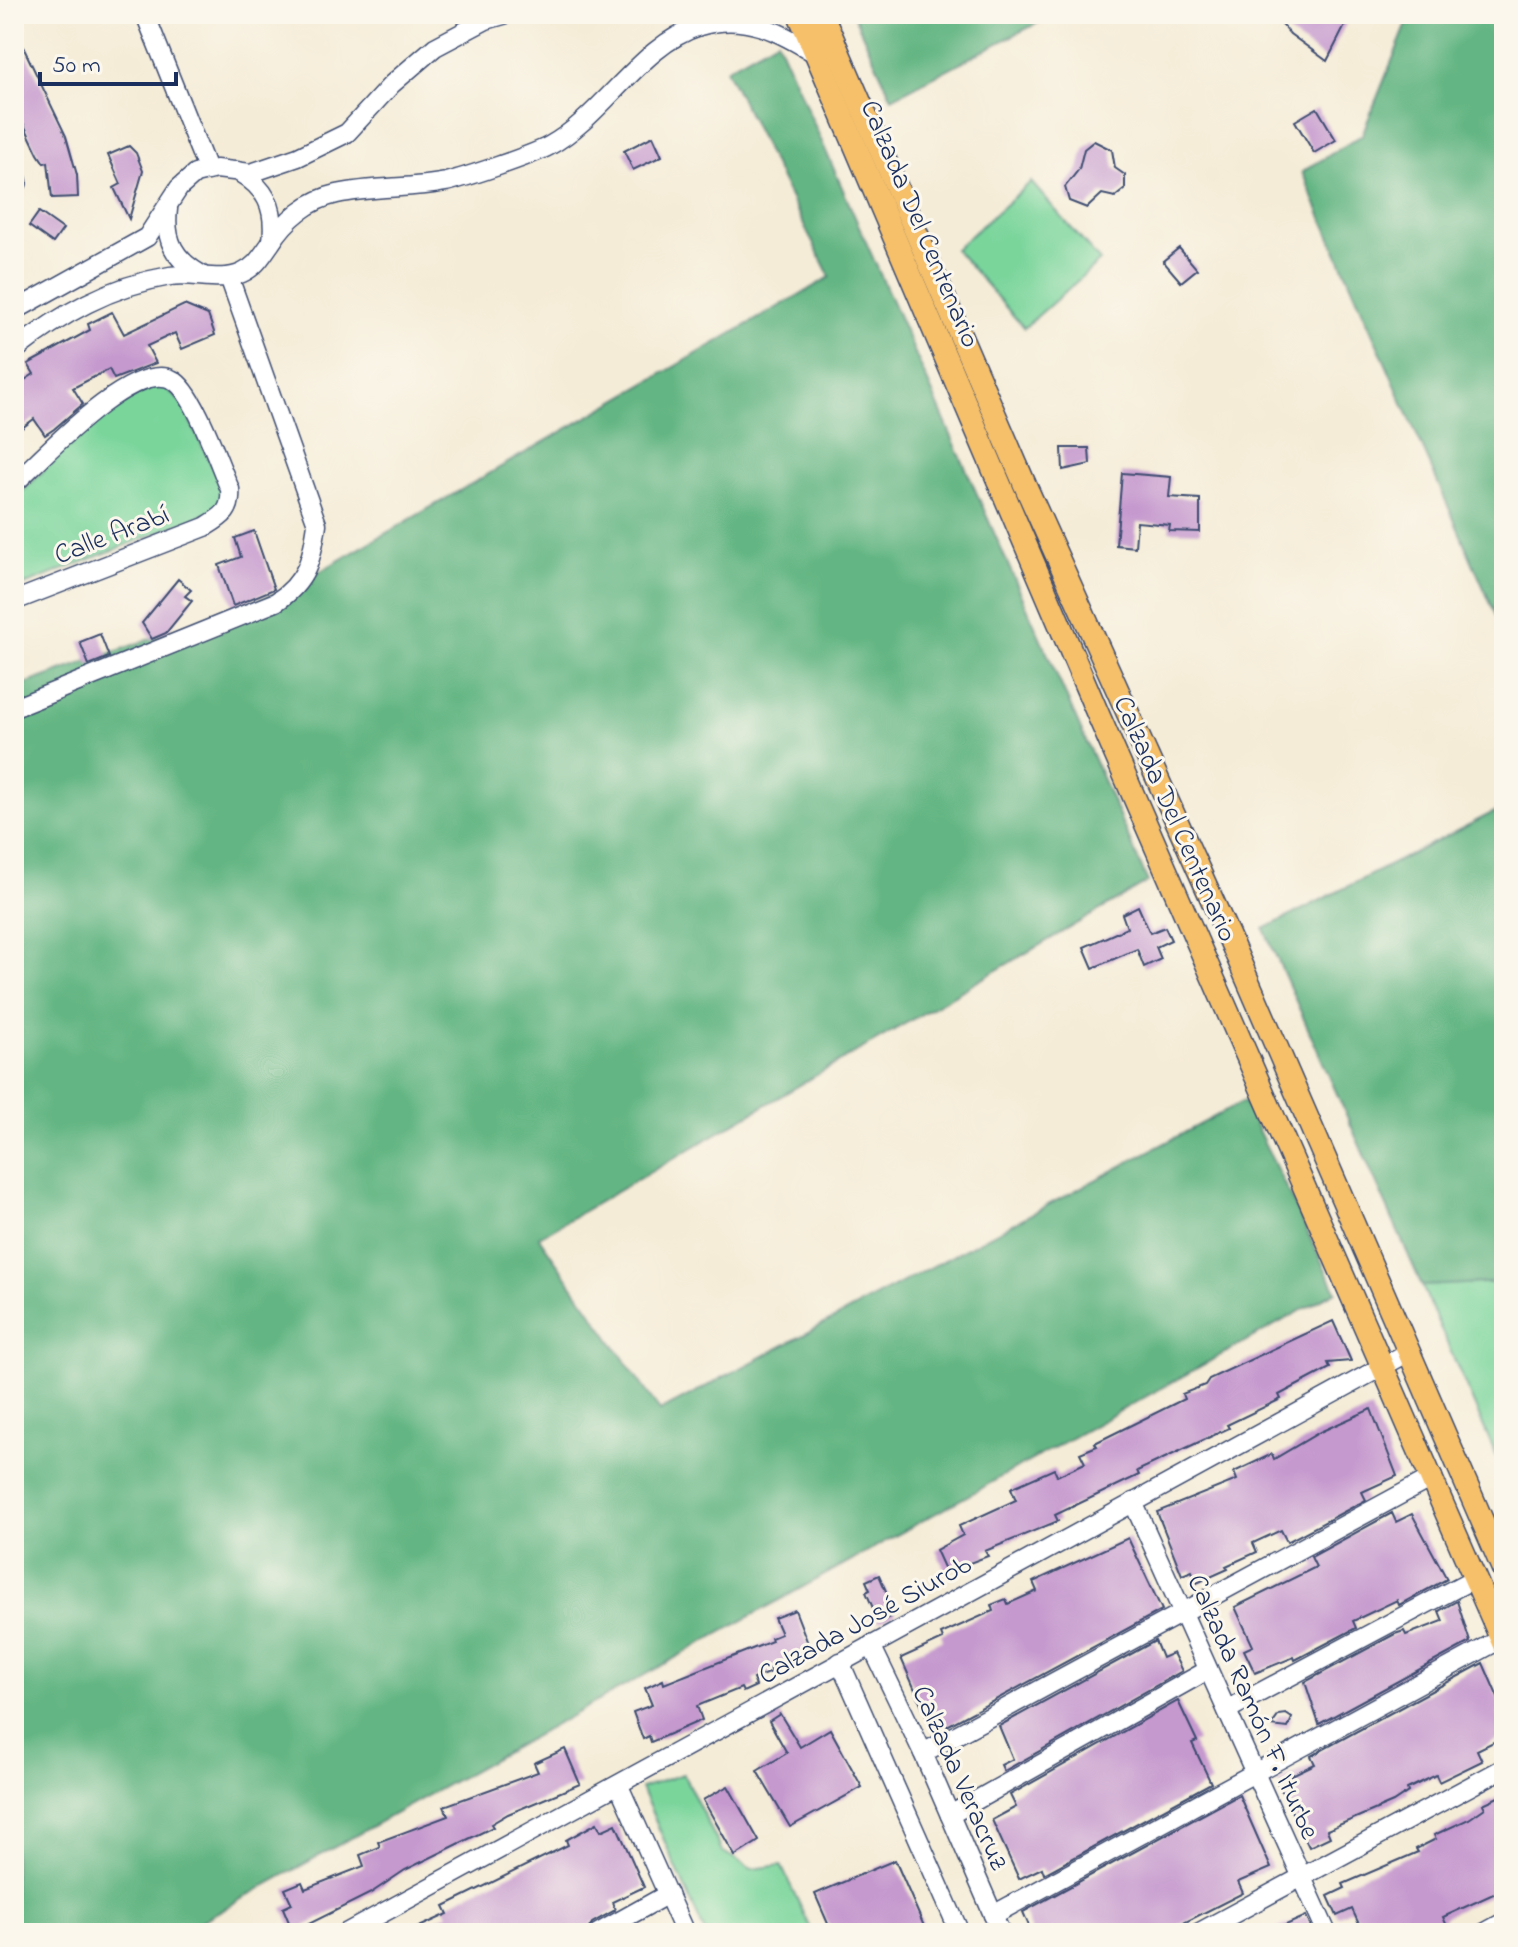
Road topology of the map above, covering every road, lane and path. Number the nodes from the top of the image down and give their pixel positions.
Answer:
1 (145, 14) edge
2 (507, 14) edge
3 (799, 14) edge
4 (822, 14) edge
5 (819, 56) junction
6 (850, 103) junction
7 (207, 169) junction
8 (237, 171) junction
9 (168, 206) junction
10 (272, 241) junction
11 (202, 275) junction
12 (229, 277) junction
13 (14, 311) edge
14 (14, 351) edge
15 (14, 484) edge
16 (14, 601) edge
17 (14, 708) edge
18 (1409, 1352) junction
19 (1384, 1362) junction
20 (1433, 1477) junction
21 (1133, 1502) junction
22 (1504, 1571) edge
23 (1475, 1578) junction
24 (1183, 1613) junction
25 (1503, 1642) edge
26 (871, 1645) junction
27 (840, 1662) junction
28 (1208, 1670) junction
29 (1227, 1710) junction
30 (923, 1753) junction
31 (1504, 1768) edge
32 (1253, 1770) junction
33 (619, 1786) junction
34 (950, 1815) junction
35 (1302, 1878) junction
36 (668, 1894) junction
37 (993, 1915) junction
38 (1504, 1922) edge
39 (346, 1933) edge
40 (598, 1933) edge
41 (685, 1933) edge
42 (960, 1933) edge
43 (1001, 1933) edge
44 (1198, 1933) edge
45 (1327, 1933) edge
46 (1484, 1933) edge

1 - 7 street
2 - 8 street
3 - 5 main road, Calzada Del Centenario
4 - 6 main road, Calzada Del Centenario
5 - 6 main road, Calzada Del Centenario
5 - 10 street
6 - 18 main road, Calzada Del Centenario
6 - 19 main road, Calzada Del Centenario
7 - 8 street
7 - 9 street
8 - 10 street
9 - 11 street
9 - 13 street
10 - 12 street
11 - 12 street
11 - 14 street
12 - 17 street
15 - 16 street, Calle Arabí
18 - 19 street, Calzada José Siurob
18 - 22 main road, Calzada Del Centenario
19 - 20 main road, Calzada Del Centenario
19 - 21 street, Calzada José Siurob
20 - 23 main road, Calzada Del Centenario
20 - 24 street
21 - 24 street, Calzada Ramón F. Iturbe
21 - 26 street, Calzada José Siurob
23 - 25 main road, Calzada Del Centenario
23 - 29 street
24 - 28 street, Calzada Ramón F. Iturbe
24 - 30 street
25 - 32 street
26 - 27 street, Calzada José Siurob
26 - 30 street, Calzada Veracruz
27 - 33 street, Calzada José Siurob
27 - 42 street
28 - 29 street, Calzada Ramón F. Iturbe
28 - 34 street
29 - 32 street, Calzada Ramón F. Iturbe
30 - 34 street, Calzada Veracruz
31 - 35 street
32 - 35 street, Calzada Ramón F. Iturbe
32 - 37 street
33 - 36 street
33 - 39 street, Calzada José Siurob
34 - 37 street, Calzada Veracruz
35 - 44 street
35 - 45 street, Calzada Ramón F. Iturbe
36 - 40 street
36 - 41 street
37 - 43 street, Calzada Veracruz
38 - 46 street

